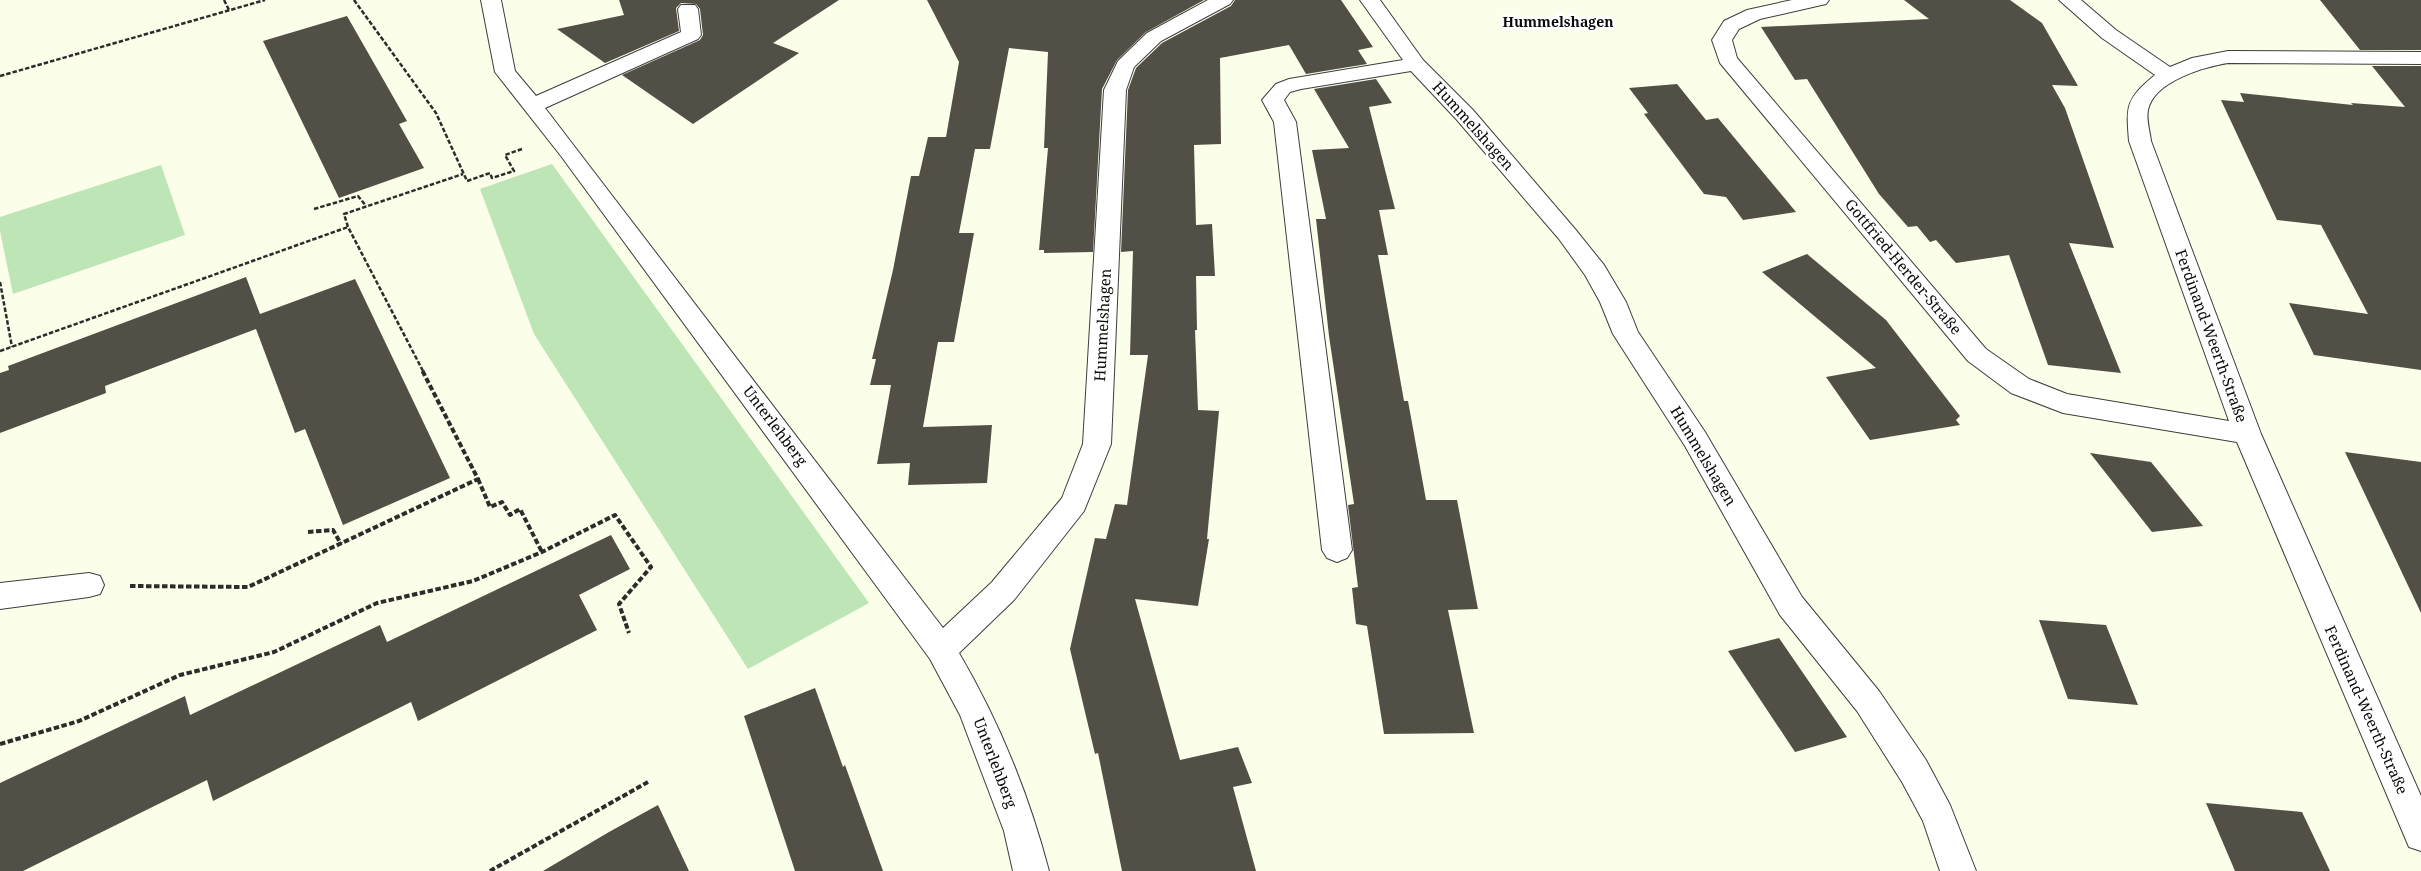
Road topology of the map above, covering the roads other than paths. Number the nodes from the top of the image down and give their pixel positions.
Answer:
1 (491, 0) edge
2 (1223, 0) edge
3 (1370, 0) edge
4 (1819, 0) edge
5 (2069, 0) edge
6 (688, 9) dead end
7 (2421, 58) edge
8 (1416, 64) junction
9 (2168, 75) junction
10 (533, 105) junction
11 (2247, 434) junction
12 (1336, 550) dead end
13 (89, 585) road end
14 (0, 596) edge
15 (941, 650) junction
16 (2421, 835) edge
17 (1031, 871) edge
18 (1958, 871) edge

1 - 10 street, Unterlehberg
2 - 15 street, Hummelshagen
3 - 8 street, Hummelshagen
4 - 11 street, Gottfried-Herder-Straße
5 - 9 street
6 - 10 street
7 - 9 street, Ferdinand-Weerth-Straße
8 - 12 street
8 - 18 street, Hummelshagen
9 - 11 street, Ferdinand-Weerth-Straße
10 - 15 street, Unterlehberg
11 - 16 street, Ferdinand-Weerth-Straße
13 - 14 street
15 - 17 street, Unterlehberg

